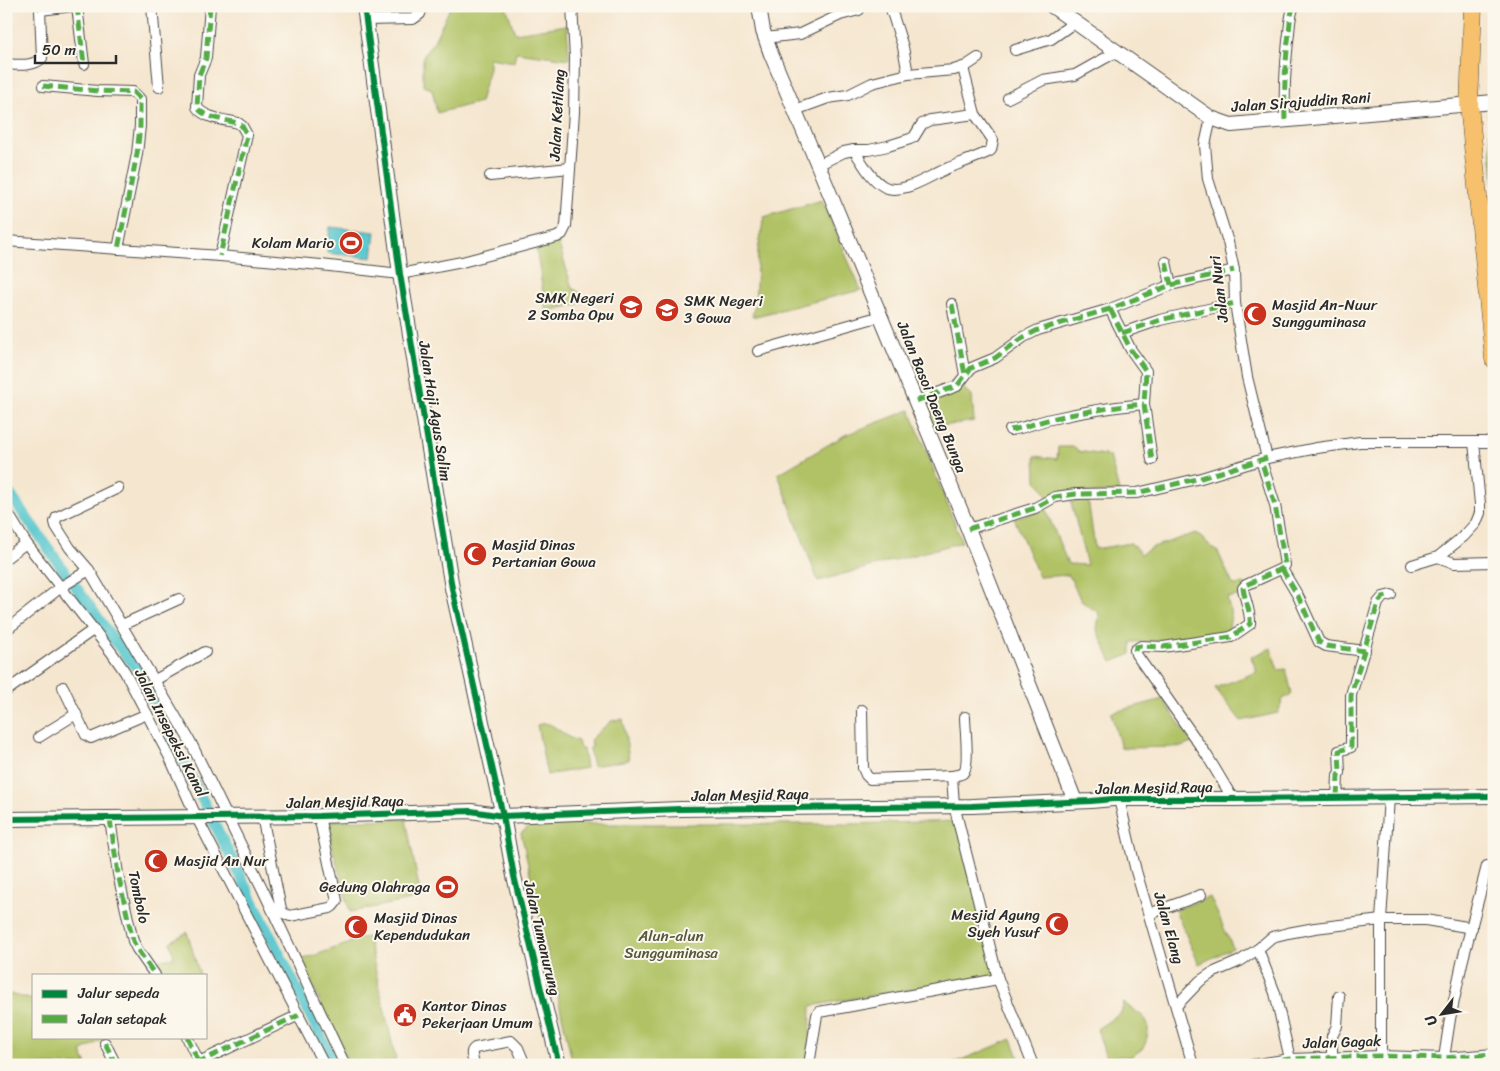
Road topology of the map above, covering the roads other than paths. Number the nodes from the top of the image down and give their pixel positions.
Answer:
1 (76, 6) edge
2 (152, 6) edge
3 (174, 6) edge
4 (181, 6) edge
5 (210, 6) edge
6 (422, 6) edge
7 (572, 6) edge
8 (759, 6) edge
9 (890, 6) edge
10 (1052, 6) edge
11 (1294, 6) edge
12 (1472, 6) edge
13 (39, 8) edge
14 (859, 10) dead end
15 (364, 13) edge
16 (1075, 22) junction
17 (765, 38) junction
18 (1015, 50) dead end
19 (1116, 52) junction
20 (978, 58) dead end
21 (6, 64) edge
22 (84, 64) dead end
23 (963, 68) junction
24 (908, 74) junction
25 (43, 86) dead end
26 (159, 87) dead end
27 (1008, 98) dead end
28 (1494, 102) edge
29 (1469, 105) junction
30 (795, 110) junction
31 (975, 114) junction
32 (1211, 118) junction
33 (1285, 120) junction
34 (854, 150) junction
35 (818, 165) junction
36 (570, 168) junction
37 (490, 176) dead end
38 (6, 241) edge
39 (118, 249) junction
40 (220, 256) junction
41 (1166, 262) dead end
42 (1234, 270) junction
43 (400, 274) junction
44 (1171, 285) junction
45 (1235, 303) junction
46 (952, 304) dead end
47 (1110, 309) junction
48 (881, 316) junction
49 (1492, 332) edge
50 (1122, 333) junction
51 (758, 350) dead end
52 (1494, 360) edge
53 (965, 375) junction
54 (916, 401) junction
55 (1144, 404) junction
56 (1010, 430) dead end
57 (1474, 442) junction
58 (1494, 442) edge
59 (1264, 459) junction
60 (1152, 460) dead end
61 (118, 488) dead end
62 (6, 510) edge
63 (968, 529) junction
64 (26, 543) junction
65 (1438, 557) junction
66 (6, 558) edge
67 (1494, 562) edge
68 (1412, 565) dead end
69 (1282, 568) junction
70 (88, 571) junction
71 (66, 585) junction
72 (1391, 595) dead end
73 (179, 599) dead end
74 (122, 624) junction
75 (6, 630) edge
76 (94, 630) junction
77 (1365, 651) junction
78 (205, 652) dead end
79 (155, 680) junction
80 (63, 687) dead end
81 (6, 691) edge
82 (862, 710) dead end
83 (76, 714) junction
84 (147, 714) junction
85 (965, 717) dead end
86 (39, 737) dead end
87 (952, 776) junction
88 (1494, 796) edge
89 (1389, 797) junction
90 (1119, 798) junction
91 (1337, 798) junction
92 (1234, 799) junction
93 (1075, 801) junction
94 (954, 805) junction
95 (198, 816) junction
96 (225, 816) junction
97 (262, 816) junction
98 (318, 816) junction
99 (503, 816) junction
100 (6, 819) edge
101 (110, 819) junction
102 (1487, 866) dead end
103 (1201, 895) dead end
104 (1149, 914) junction
105 (1381, 920) junction
106 (1472, 928) junction
107 (1258, 948) junction
108 (154, 974) edge
109 (998, 979) junction
110 (1339, 996) dead end
111 (1176, 1006) junction
112 (299, 1015) junction
113 (187, 1038) edge
114 (106, 1043) dead end
115 (1494, 1054) edge
116 (1332, 1057) junction
117 (1290, 1058) junction
118 (1438, 1058) junction
119 (1374, 1059) edge
120 (200, 1064) edge
121 (116, 1065) edge
122 (324, 1065) edge
123 (345, 1065) edge
124 (474, 1065) edge
125 (525, 1065) edge
126 (559, 1065) edge
127 (808, 1065) edge
128 (1033, 1065) edge
129 (1193, 1065) edge
130 (1252, 1065) edge

1 - 13 street
1 - 22 street
2 - 26 street
3 - 4 street
5 - 40 street
6 - 15 street
7 - 36 street, Jalan Ketilang
8 - 17 street, Jalan Basoi Daeng Bunga
9 - 24 street
10 - 16 street, Jalan Sirajuddin Rani
11 - 33 street
12 - 29 highway
13 - 21 street
14 - 17 street
15 - 43 street, Jalan Haji Agus Salim
16 - 18 street
16 - 19 street, Jalan Sirajuddin Rani
17 - 30 street, Jalan Basoi Daeng Bunga
19 - 27 street
19 - 32 street, Jalan Sirajuddin Rani
20 - 23 street
23 - 24 street
23 - 31 street
24 - 30 street
25 - 39 street
28 - 29 street, Jalan Sirajuddin Rani
29 - 33 street, Jalan Sirajuddin Rani
29 - 49 highway
30 - 35 street, Jalan Basoi Daeng Bunga
31 - 34 street
31 - 34 street
32 - 33 street, Jalan Sirajuddin Rani
32 - 42 street, Jalan Nuri
34 - 35 street
35 - 48 street, Jalan Basoi Daeng Bunga
36 - 37 street
36 - 43 street, Jalan Ketilang
38 - 39 street
39 - 40 street
40 - 43 street
41 - 44 street
42 - 44 street
42 - 45 street, Jalan Nuri
43 - 99 street, Jalan Haji Agus Salim
44 - 47 street
45 - 50 street
45 - 59 street, Jalan Nuri
46 - 53 street
47 - 50 street
47 - 53 street
48 - 51 street
48 - 54 street, Jalan Basoi Daeng Bunga
49 - 52 highway
50 - 55 street
53 - 54 street
54 - 63 street, Jalan Basoi Daeng Bunga
55 - 56 street
55 - 60 street
57 - 58 street
57 - 59 street
57 - 65 street
59 - 63 street
59 - 69 street, Jalan Nuri
61 - 70 street
62 - 64 street, Jalan Insepeksi Kanal
63 - 93 street, Jalan Basoi Daeng Bunga
64 - 66 street
64 - 71 street, Jalan Insepeksi Kanal
65 - 67 street
65 - 68 street
69 - 77 street
69 - 92 street
70 - 71 street
70 - 74 street
71 - 75 street
71 - 76 street, Jalan Insepeksi Kanal
72 - 77 street
73 - 74 street
74 - 79 street
76 - 81 street
76 - 84 street, Jalan Insepeksi Kanal
77 - 91 street
78 - 79 street
79 - 96 street
80 - 83 street
82 - 87 street
83 - 84 street
83 - 86 street
84 - 95 street, Jalan Insepeksi Kanal
85 - 87 street
87 - 94 street
88 - 89 street, Jalan Mesjid Raya
89 - 91 street, Jalan Mesjid Raya
89 - 105 street
90 - 92 street, Jalan Mesjid Raya
90 - 93 street, Jalan Mesjid Raya
90 - 104 street, Jalan Elang
91 - 92 street, Jalan Mesjid Raya
93 - 94 street, Jalan Mesjid Raya
94 - 99 street, Jalan Mesjid Raya
94 - 109 street
95 - 96 street, Jalan Mesjid Raya
95 - 101 street, Jalan Mesjid Raya
95 - 112 street, Jalan Insepeksi Kanal
96 - 97 street, Jalan Mesjid Raya
96 - 123 street
97 - 98 street, Jalan Mesjid Raya
97 - 98 street
98 - 99 street, Jalan Mesjid Raya
99 - 126 street, Jalan Tumanurung
100 - 101 street, Jalan Mesjid Raya
101 - 108 street, Tombolo
102 - 106 street
103 - 104 street
104 - 111 street, Jalan Elang
105 - 106 street
105 - 107 street
105 - 119 street
106 - 118 street
107 - 111 street
107 - 117 street
109 - 127 street
109 - 128 street
110 - 116 street
111 - 129 street, Jalan Elang
112 - 120 street
112 - 122 street, Jalan Insepeksi Kanal
113 - 120 street
114 - 121 street
115 - 118 street, Jalan Gagak
116 - 117 street, Jalan Gagak
116 - 119 street, Jalan Gagak
117 - 130 street, Jalan Gagak
118 - 119 street, Jalan Gagak
124 - 125 street

